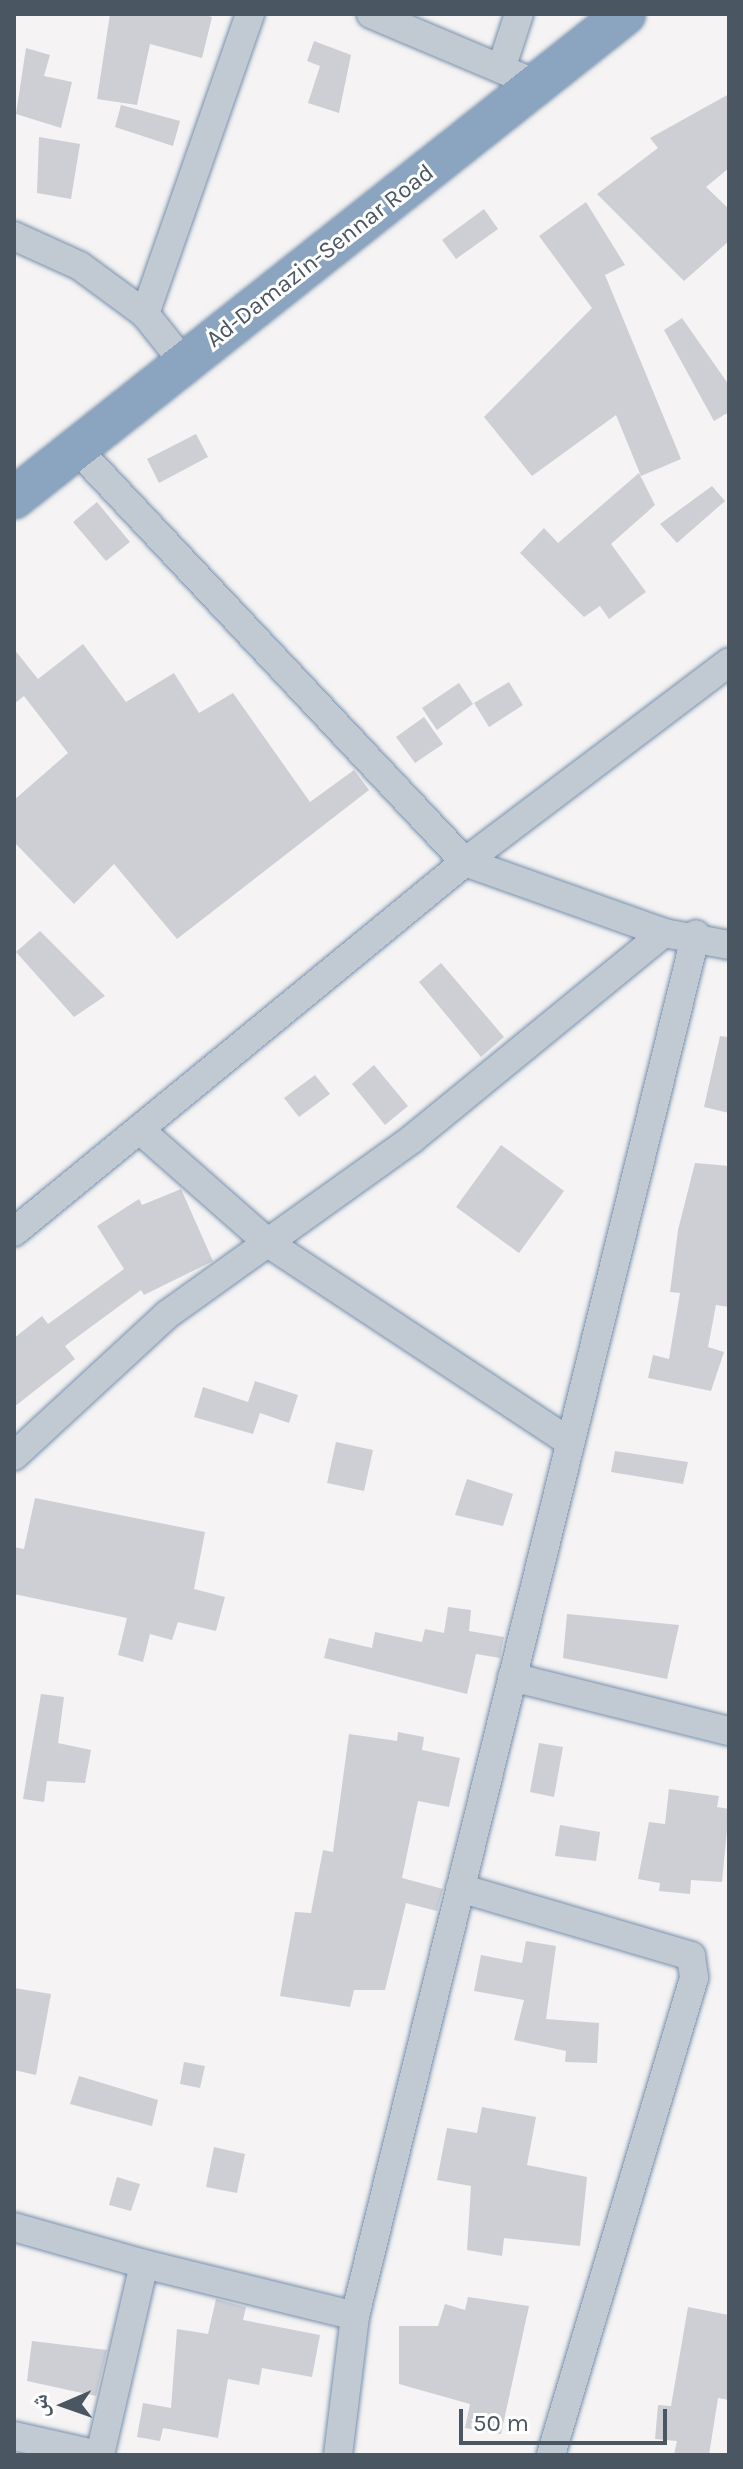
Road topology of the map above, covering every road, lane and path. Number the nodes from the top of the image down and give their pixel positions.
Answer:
1 (250, 14) edge
2 (371, 14) edge
3 (519, 14) edge
4 (625, 14) edge
5 (501, 69) junction
6 (537, 84) junction
7 (14, 236) edge
8 (145, 314) junction
9 (185, 364) junction
10 (77, 449) junction
11 (14, 498) edge
12 (729, 662) edge
13 (465, 862) junction
14 (664, 933) junction
15 (696, 934) junction
16 (729, 945) edge
17 (140, 1130) junction
18 (14, 1232) edge
19 (268, 1243) junction
20 (570, 1442) junction
21 (14, 1456) edge
22 (512, 1677) junction
23 (729, 1731) edge
24 (460, 1888) junction
25 (14, 2227) edge
26 (144, 2264) junction
27 (355, 2316) junction
28 (14, 2436) edge
29 (99, 2455) edge
30 (338, 2455) edge
31 (551, 2455) edge

1 - 8 street
2 - 5 street
3 - 5 street
4 - 6 highway, Ad-Damazin-Sennar Road
5 - 6 street
6 - 9 highway, Ad-Damazin-Sennar Road
7 - 8 street
8 - 9 street
9 - 10 highway, Ad-Damazin-Sennar Road
10 - 11 highway, Ad-Damazin-Sennar Road
10 - 13 street
12 - 13 street
13 - 14 street
13 - 17 street
14 - 15 street
14 - 19 street
15 - 16 street
15 - 20 street
17 - 18 street
17 - 19 street
19 - 20 street
19 - 21 street
20 - 22 street
22 - 23 street
22 - 24 street
24 - 27 street
24 - 31 street
25 - 26 street
26 - 27 street
26 - 29 street
27 - 30 street
28 - 29 street

